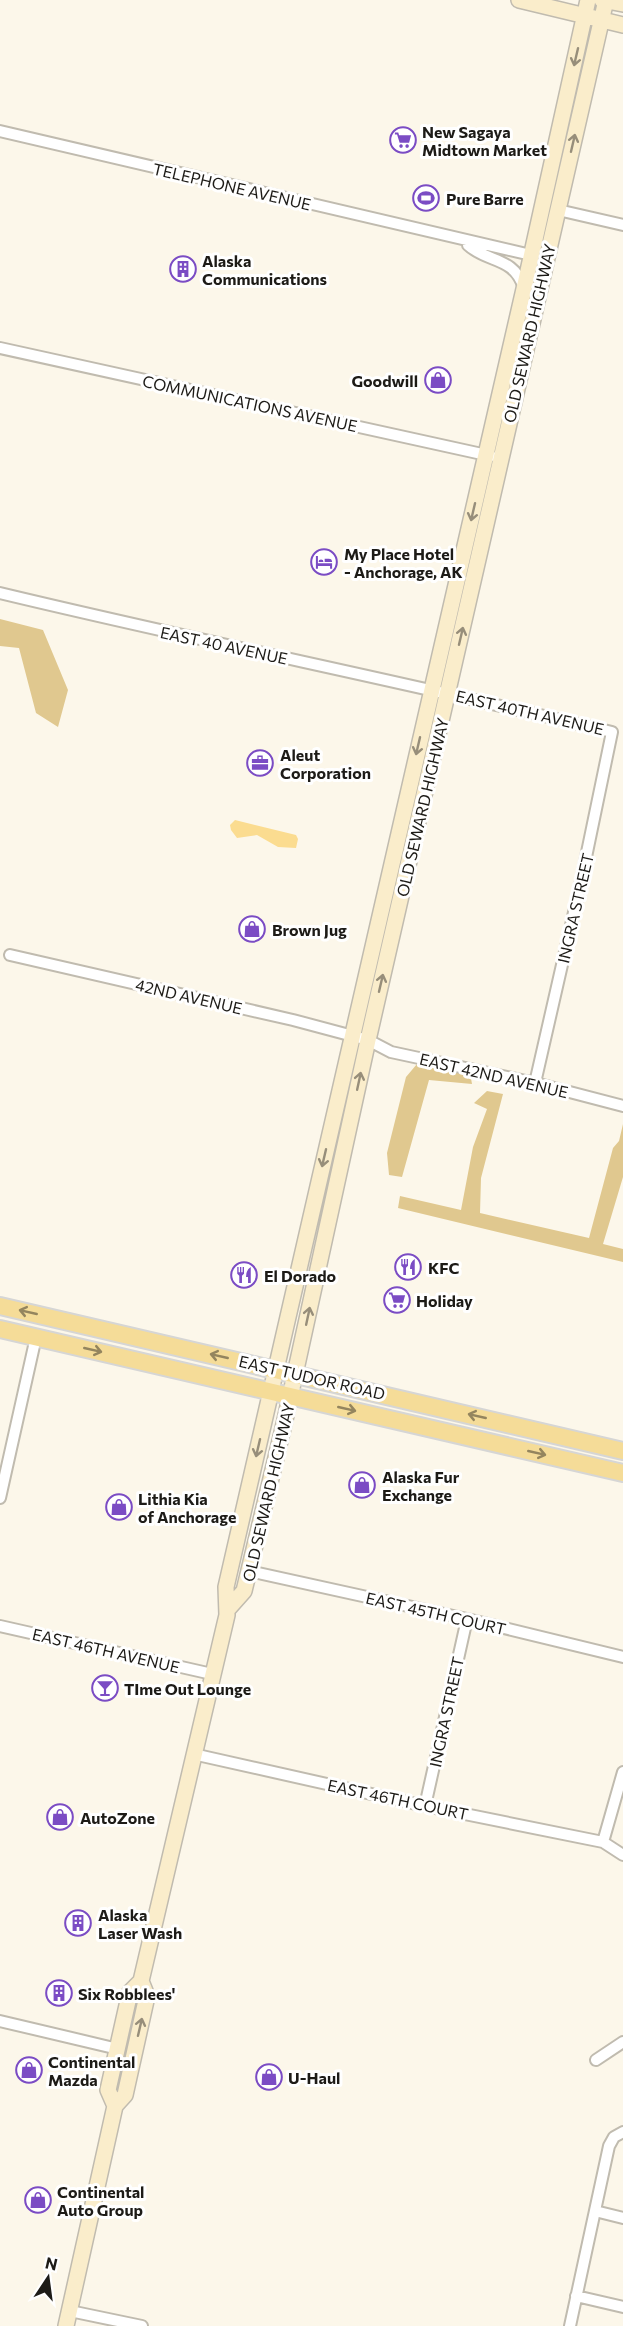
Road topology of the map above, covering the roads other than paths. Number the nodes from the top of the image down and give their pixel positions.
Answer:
1 (519, 0) edge
2 (588, 0) edge
3 (605, 0) edge
4 (623, 4) edge
5 (585, 16) junction
6 (602, 20) junction
7 (623, 25) edge
8 (0, 132) edge
9 (558, 210) junction
10 (623, 225) edge
11 (463, 240) junction
12 (531, 255) junction
13 (524, 289) junction
14 (529, 334) junction
15 (0, 348) edge
16 (493, 456) junction
17 (0, 593) edge
18 (431, 689) junction
19 (448, 693) junction
20 (612, 732) joint
21 (10, 955) dead end
22 (351, 1036) junction
23 (368, 1040) junction
24 (535, 1083) junction
25 (623, 1106) edge
26 (0, 1305) edge
27 (0, 1329) edge
28 (36, 1337) junction
29 (276, 1368) junction
30 (295, 1373) junction
31 (270, 1391) junction
32 (290, 1396) junction
33 (623, 1451) edge
34 (623, 1473) edge
35 (0, 1498) edge
36 (249, 1571) junction
37 (228, 1609) junction
38 (467, 1619) junction
39 (0, 1626) edge
40 (623, 1657) edge
41 (212, 1674) junction
42 (193, 1754) junction
43 (623, 1772) edge
44 (425, 1806) junction
45 (603, 1842) junction
46 (623, 1855) edge
47 (141, 1981) junction
48 (0, 2021) edge
49 (623, 2042) edge
50 (117, 2049) junction
51 (596, 2060) dead end
52 (130, 2073) junction
53 (115, 2106) junction
54 (623, 2132) edge
55 (595, 2211) junction
56 (623, 2218) edge
57 (576, 2296) junction
58 (623, 2307) edge
59 (70, 2311) junction
60 (66, 2326) edge
61 (142, 2326) edge
62 (570, 2326) edge

1 - 5 main road
2 - 5 main road, OLD SEWARD HIGHWAY
3 - 4 main road
3 - 6 main road, OLD SEWARD HIGHWAY
5 - 6 main road
5 -> 12 main road, OLD SEWARD HIGHWAY
6 - 7 main road
9 -> 6 main road, OLD SEWARD HIGHWAY
8 - 11 street, TELEPHONE AVENUE
9 - 10 street
9 - 14 main road, OLD SEWARD HIGHWAY
11 - 12 street, TELEPHONE AVENUE
11 - 13 street, TELEPHONE AVENUE
12 - 13 main road, OLD SEWARD HIGHWAY
12 - 14 main road
13 - 16 main road, OLD SEWARD HIGHWAY
14 - 16 main road, OLD SEWARD HIGHWAY
15 - 16 street, COMMUNICATIONS AVENUE
16 -> 18 main road, OLD SEWARD HIGHWAY
19 -> 16 main road, OLD SEWARD HIGHWAY
17 - 18 street, EAST 40 AVENUE
18 - 19 street, EAST 40 AVENUE
18 -> 22 main road, OLD SEWARD HIGHWAY
19 - 20 street, EAST 40TH AVENUE
23 -> 19 main road, OLD SEWARD HIGHWAY
20 - 24 street, INGRA STREET
21 - 22 street, 42ND AVENUE
22 - 23 street, 42ND AVENUE
22 -> 29 main road, OLD SEWARD HIGHWAY
23 - 24 street, EAST 42ND AVENUE
30 -> 23 main road, OLD SEWARD HIGHWAY
24 - 25 street, EAST 42ND AVENUE
29 -> 26 main road, EAST TUDOR ROAD
27 - 28 main road, EAST TUDOR ROAD
28 -> 31 main road, EAST TUDOR ROAD
28 - 35 street
29 - 30 main road, EAST TUDOR ROAD
29 - 31 main road, OLD SEWARD HIGHWAY
30 - 32 main road, OLD SEWARD HIGHWAY
33 -> 30 main road, EAST TUDOR ROAD
31 - 32 main road, EAST TUDOR ROAD
31 -> 37 main road, OLD SEWARD HIGHWAY
32 -> 34 main road, EAST TUDOR ROAD
32 - 36 main road, OLD SEWARD HIGHWAY
36 - 37 main road, OLD SEWARD HIGHWAY
36 - 38 street, EAST 45TH COURT
37 - 41 main road, OLD SEWARD HIGHWAY
38 - 40 street, EAST 45TH COURT
38 - 44 street, INGRA STREET
39 - 41 street, EAST 46TH AVENUE
41 - 42 main road, OLD SEWARD HIGHWAY
42 - 44 street, EAST 46TH COURT
42 - 47 main road, OLD SEWARD HIGHWAY
43 - 45 street
44 - 45 street, EAST 46TH COURT
45 - 46 street
47 - 50 main road, OLD SEWARD HIGHWAY
52 -> 47 main road, OLD SEWARD HIGHWAY
48 - 50 street
49 - 51 street
50 - 52 main road
50 - 53 main road, OLD SEWARD HIGHWAY
52 - 53 main road, OLD SEWARD HIGHWAY
53 - 59 main road, OLD SEWARD HIGHWAY
54 - 55 street
55 - 56 street
55 - 57 street
57 - 58 street
57 - 62 street
59 - 60 main road, OLD SEWARD HIGHWAY
59 - 61 street

